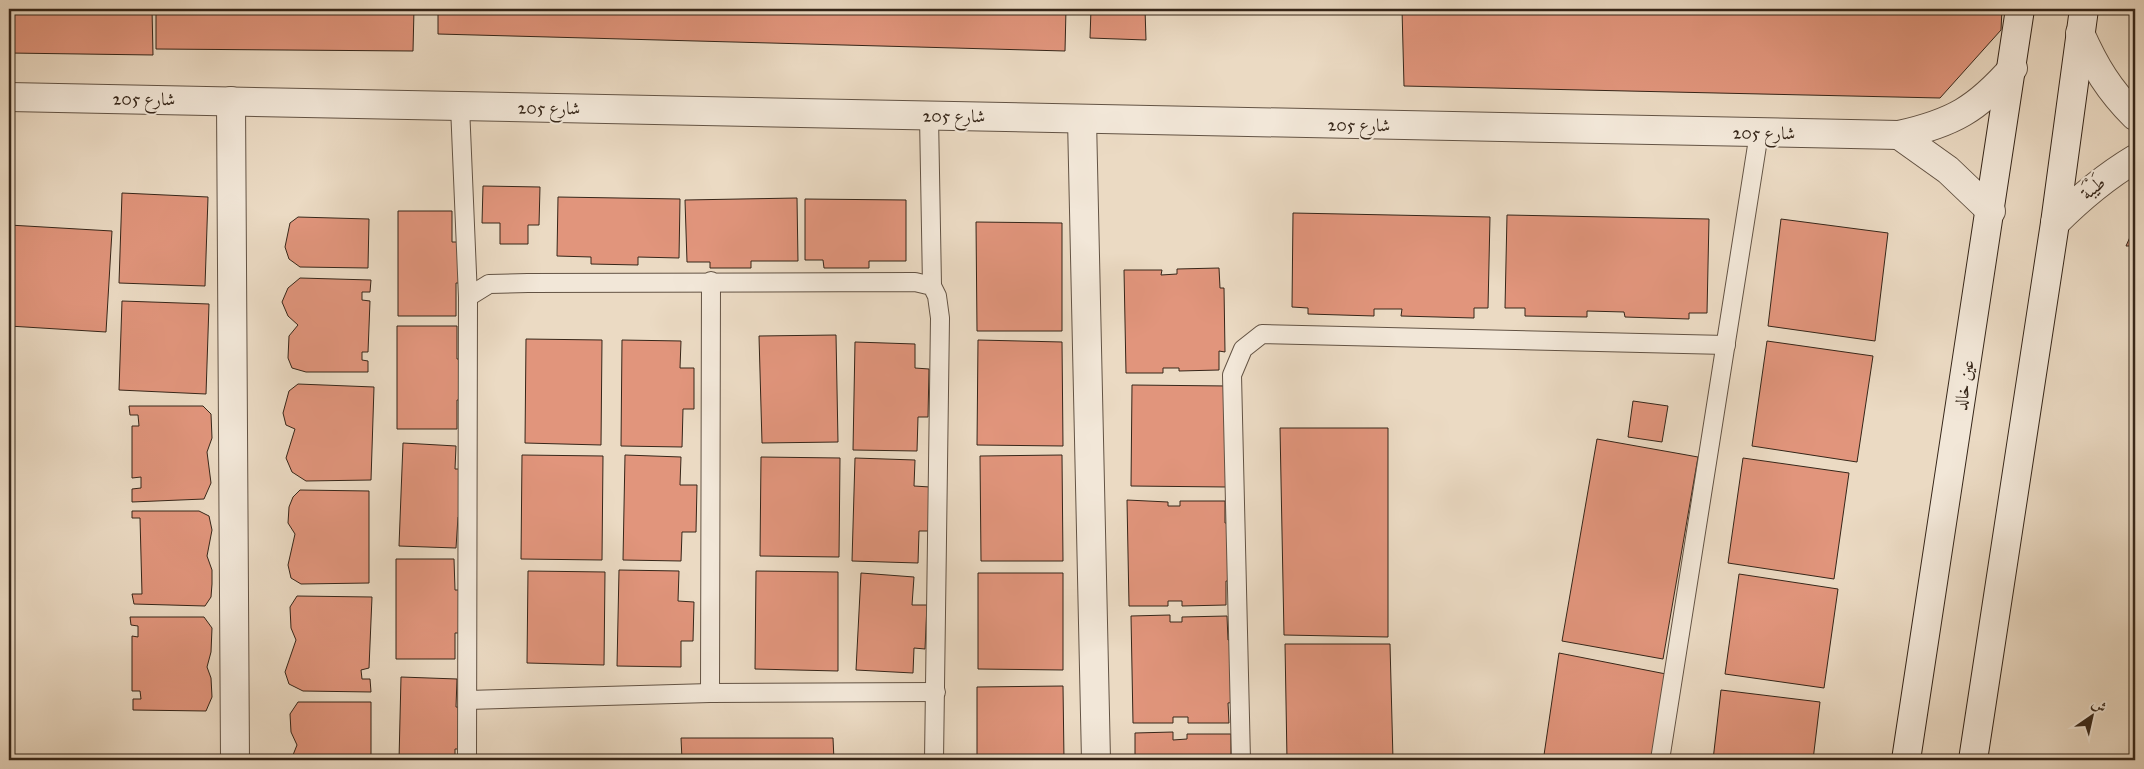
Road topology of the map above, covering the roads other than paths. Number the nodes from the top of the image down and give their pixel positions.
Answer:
1 (2020, 9) edge
2 (2082, 21) edge
3 (2013, 68) junction
4 (9, 97) edge
5 (231, 101) junction
6 (460, 106) junction
7 (929, 116) junction
8 (2135, 116) edge
9 (1082, 119) junction
10 (1759, 133) junction
11 (1899, 135) junction
12 (2135, 159) edge
13 (1991, 211) junction
14 (2055, 223) junction
15 (711, 281) junction
16 (932, 286) junction
17 (468, 297) junction
18 (1726, 345) junction
19 (936, 692) junction
20 (710, 693) junction
21 (468, 700) junction
22 (235, 760) edge
23 (467, 760) edge
24 (934, 760) edge
25 (1096, 760) edge
26 (1241, 760) edge
27 (1660, 760) edge
28 (1906, 760) edge
29 (1973, 760) edge

1 - 3 street, عين خالد
2 - 8 street
2 - 14 street
3 - 11 street, شارع 205
3 - 13 street, عين خالد
4 - 5 street, شارع 205
5 - 6 street, شارع 205
5 - 22 street
6 - 7 street, شارع 205
6 - 17 lane
7 - 9 street, شارع 205
7 - 16 lane
9 - 10 street, شارع 205
9 - 25 street
10 - 11 street, شارع 205
10 - 18 lane
11 - 13 street
12 - 14 street, طَيْبَة
13 - 28 street, عين خالد
14 - 29 street
15 - 16 lane
15 - 17 lane
15 - 20 lane
16 - 19 lane
17 - 21 lane
18 - 26 lane
18 - 27 lane
19 - 20 lane
19 - 24 lane
20 - 21 lane
21 - 23 lane

